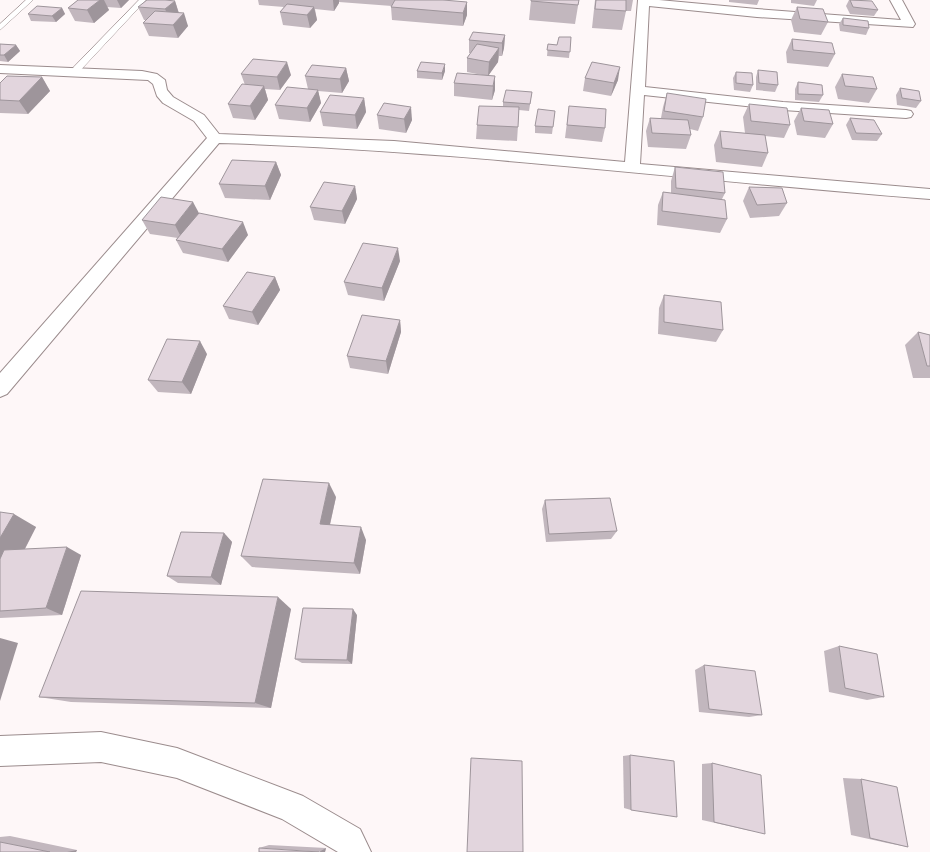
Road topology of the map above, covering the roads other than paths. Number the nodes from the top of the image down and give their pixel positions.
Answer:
1 (30, 0) edge
2 (143, 0) edge
3 (896, 0) edge
4 (644, 1) edge
5 (0, 28) edge
6 (0, 69) edge
7 (74, 72) junction
8 (638, 90) junction
9 (906, 114) dead end
10 (215, 138) junction
11 (632, 168) junction
12 (930, 194) edge
13 (0, 388) edge
14 (0, 751) edge
15 (355, 852) edge

1 - 5 lane
2 - 7 lane
3 - 4 street
4 - 8 street
6 - 7 street
7 - 10 street
8 - 9 street
8 - 11 street
10 - 11 street
10 - 13 street
11 - 12 street
14 - 15 street

